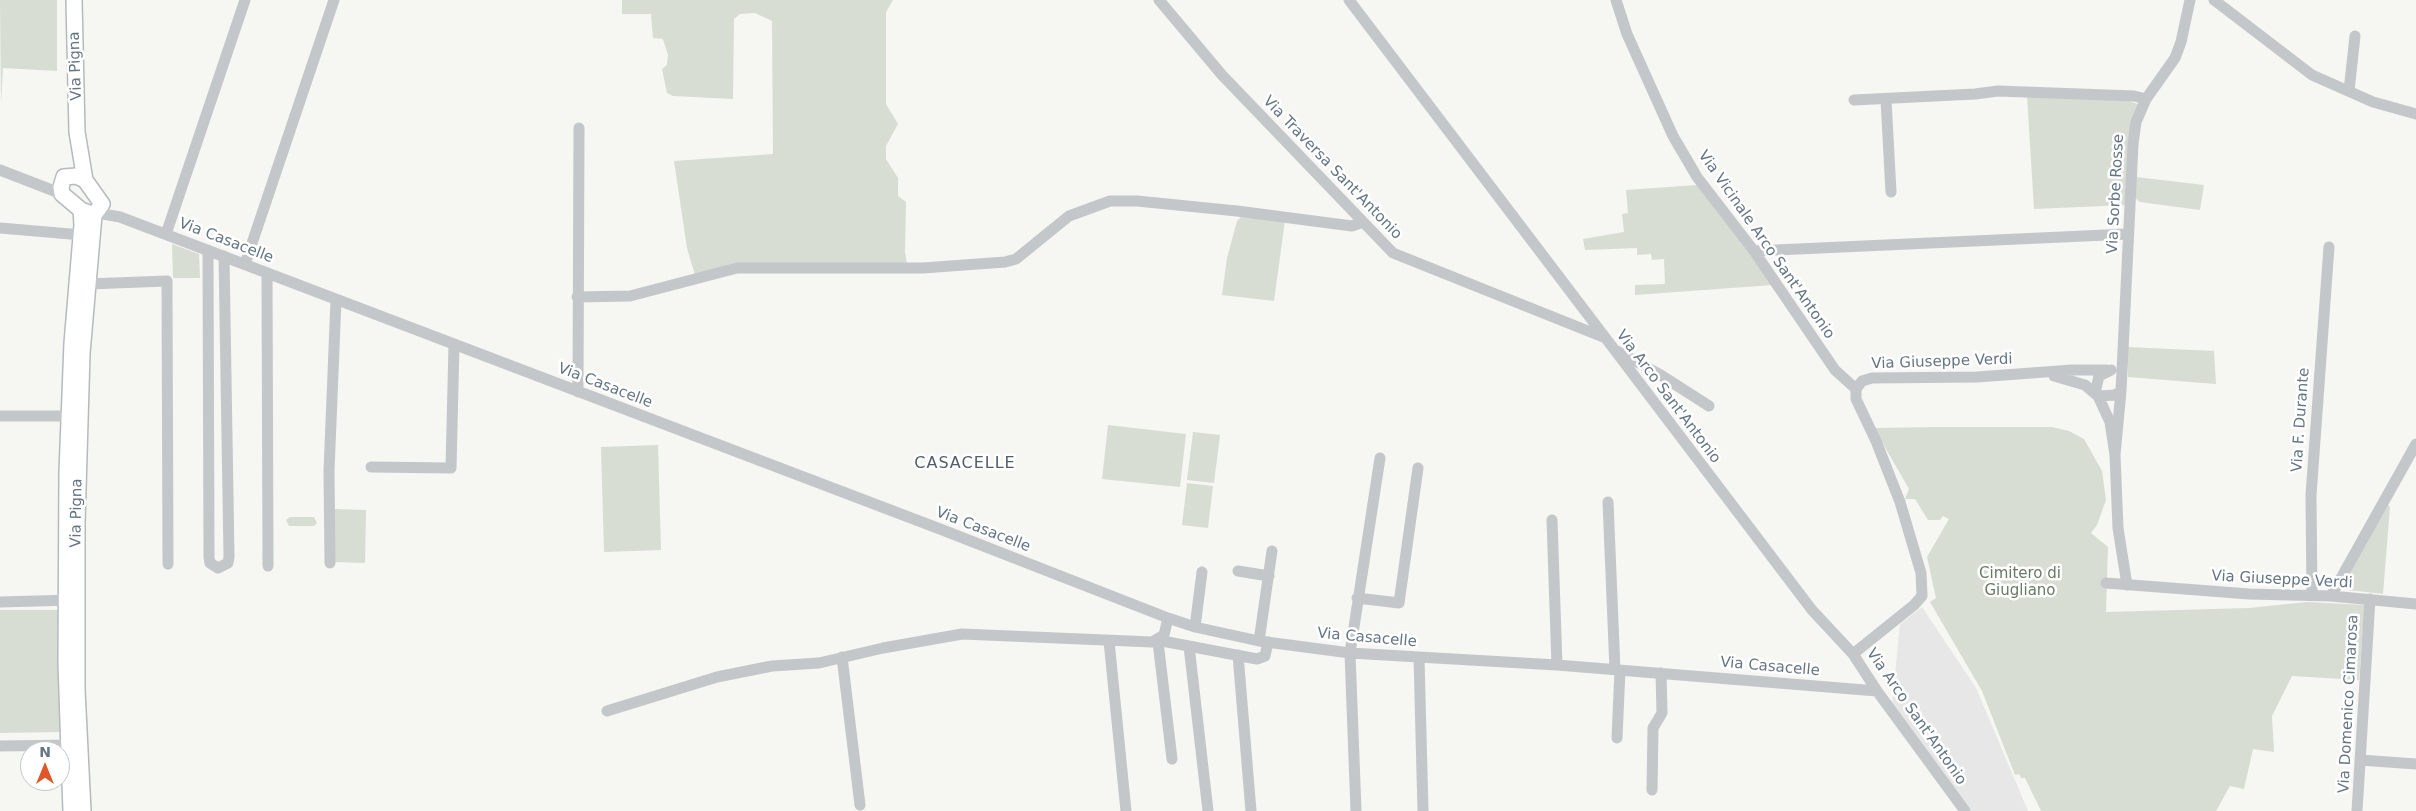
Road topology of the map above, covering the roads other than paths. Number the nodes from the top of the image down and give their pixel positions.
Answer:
1 (74, 0) edge
2 (245, 0) edge
3 (334, 0) edge
4 (1159, 0) edge
5 (1349, 0) edge
6 (1616, 0) edge
7 (2190, 0) edge
8 (2218, 1) edge
9 (2355, 36) dead end
10 (2349, 91) junction
11 (2146, 99) junction
12 (1854, 100) dead end
13 (1886, 100) junction
14 (2416, 114) edge
15 (579, 128) dead end
16 (77, 132) junction
17 (0, 170) edge
18 (66, 177) junction
19 (85, 180) junction
20 (34, 182) junction
21 (1891, 192) dead end
22 (62, 194) junction
23 (93, 211) junction
24 (1363, 222) junction
25 (0, 228) edge
26 (166, 234) junction
27 (2128, 234) junction
28 (82, 235) junction
29 (2328, 247) dead end
30 (208, 250) junction
31 (1754, 251) junction
32 (224, 256) junction
33 (245, 264) junction
34 (267, 273) junction
35 (88, 284) junction
36 (577, 297) junction
37 (336, 300) junction
38 (1604, 338) junction
39 (454, 345) junction
40 (1612, 349) junction
41 (2107, 370) junction
42 (2043, 373) junction
43 (2122, 373) junction
44 (1856, 388) junction
45 (2122, 390) junction
46 (578, 392) junction
47 (2097, 394) junction
48 (1709, 406) dead end
49 (0, 416) edge
50 (69, 416) junction
51 (2416, 444) edge
52 (2115, 455) junction
53 (1380, 458) dead end
54 (371, 466) dead end
55 (1418, 468) dead end
56 (1608, 502) dead end
57 (1552, 520) dead end
58 (1272, 551) dead end
59 (330, 563) dead end
60 (168, 564) dead end
61 (268, 566) dead end
62 (1238, 570) dead end
63 (1202, 572) dead end
64 (1268, 576) junction
65 (2106, 583) dead end
66 (2126, 585) junction
67 (2312, 595) junction
68 (2331, 596) junction
69 (1357, 598) junction
70 (2370, 599) junction
71 (71, 600) junction
72 (0, 602) edge
73 (2416, 604) edge
74 (1168, 618) junction
75 (1196, 627) junction
76 (1109, 641) junction
77 (1158, 641) junction
78 (1263, 642) junction
79 (1189, 646) junction
80 (1350, 653) junction
81 (1853, 654) junction
82 (1238, 655) junction
83 (842, 657) junction
84 (1419, 658) junction
85 (1557, 665) junction
86 (1618, 670) junction
87 (1661, 673) junction
88 (1877, 691) junction
89 (607, 711) dead end
90 (1618, 738) dead end
91 (74, 745) junction
92 (0, 746) edge
93 (1172, 760) dead end
94 (2360, 760) junction
95 (2416, 764) edge
96 (1652, 790) dead end
97 (860, 805) dead end
98 (71, 811) edge
99 (82, 811) edge
100 (1126, 811) edge
101 (1208, 811) edge
102 (1251, 811) edge
103 (1356, 811) edge
104 (1423, 811) edge
105 (1964, 811) edge
106 (2357, 811) edge

1 - 16 main road, Via Pigna
2 - 26 street
3 - 33 street
4 - 24 street, Via Traversa Sant'Antonio
5 - 38 street, Via Arco Sant'Antonio
6 - 31 street, Via Vicinale Arco Sant'Antonio
7 - 11 street, Via Sorbe Rosse
8 - 10 street
9 - 10 street
10 - 14 street
11 - 13 street
11 - 27 street, Via Sorbe Rosse
12 - 13 street
13 - 21 street
15 - 36 street
16 - 18 main road, Via Pigna
16 - 19 main road, Via Pigna
17 - 20 street
18 - 19 main road
18 - 20 street
18 - 22 main road, Via Pigna
19 - 23 main road
20 - 22 street
22 - 23 main road
23 - 26 street, Via Casacelle
23 - 28 main road
23 - 35 main road, Via Pigna
24 - 36 street
24 - 38 street, Via Traversa Sant'Antonio
25 - 28 street
26 - 30 street, Via Casacelle
27 - 31 street
27 - 43 street, Via Sorbe Rosse
28 - 50 main road
29 - 67 street, Via F. Durante
30 - 32 street, Via Casacelle
30 - 32 street
31 - 44 street, Via Vicinale Arco Sant'Antonio
32 - 33 street, Via Casacelle
33 - 34 street, Via Casacelle
34 - 37 street, Via Casacelle
34 - 61 street
35 - 60 street
35 - 71 main road, Via Pigna
36 - 46 street
37 - 39 street, Via Casacelle
37 - 59 street
38 - 40 street, Via Arco Sant'Antonio
39 - 46 street, Via Casacelle
39 - 54 street
40 - 48 street
40 - 81 street, Via Arco Sant'Antonio
41 - 42 street, Via Giuseppe Verdi
41 - 43 street
41 - 47 street
42 - 44 street, Via Giuseppe Verdi
42 - 47 street, Via Giuseppe Verdi
43 - 45 street
44 - 81 street, Via Giuseppe Verdi
45 - 47 street
45 - 52 street
46 - 74 street, Via Casacelle
47 - 52 street
49 - 50 street
50 - 71 main road
51 - 68 street
52 - 66 street
53 - 69 street
55 - 69 street
56 - 86 street
57 - 85 street
58 - 64 street
62 - 64 street
63 - 75 street
64 - 78 street
65 - 66 street, Via Giuseppe Verdi
66 - 67 street, Via Giuseppe Verdi
67 - 68 street, Via Giuseppe Verdi
68 - 70 street, Via Giuseppe Verdi
69 - 80 street
70 - 73 street, Via Giuseppe Verdi
70 - 94 street, Via Domenico Cimarosa
71 - 72 street
71 - 91 main road, Via Pigna
74 - 75 street, Via Casacelle
74 - 77 street
75 - 78 street, Via Casacelle
76 - 77 street
76 - 83 street
76 - 100 street
77 - 79 street
77 - 93 street
78 - 80 street, Via Casacelle
78 - 82 street
79 - 82 street
79 - 101 street
80 - 84 street, Via Casacelle
80 - 103 street
81 - 88 street, Via Arco Sant'Antonio
82 - 102 street
83 - 89 street
83 - 97 street
84 - 85 street, Via Casacelle
84 - 104 street
85 - 86 street, Via Casacelle
86 - 87 street, Via Casacelle
86 - 90 street
87 - 88 street, Via Casacelle
87 - 96 street
88 - 105 street, Via Arco Sant'Antonio
91 - 92 street
91 - 98 main road
91 - 99 main road, Via Pigna
94 - 95 street
94 - 106 street, Via Domenico Cimarosa

